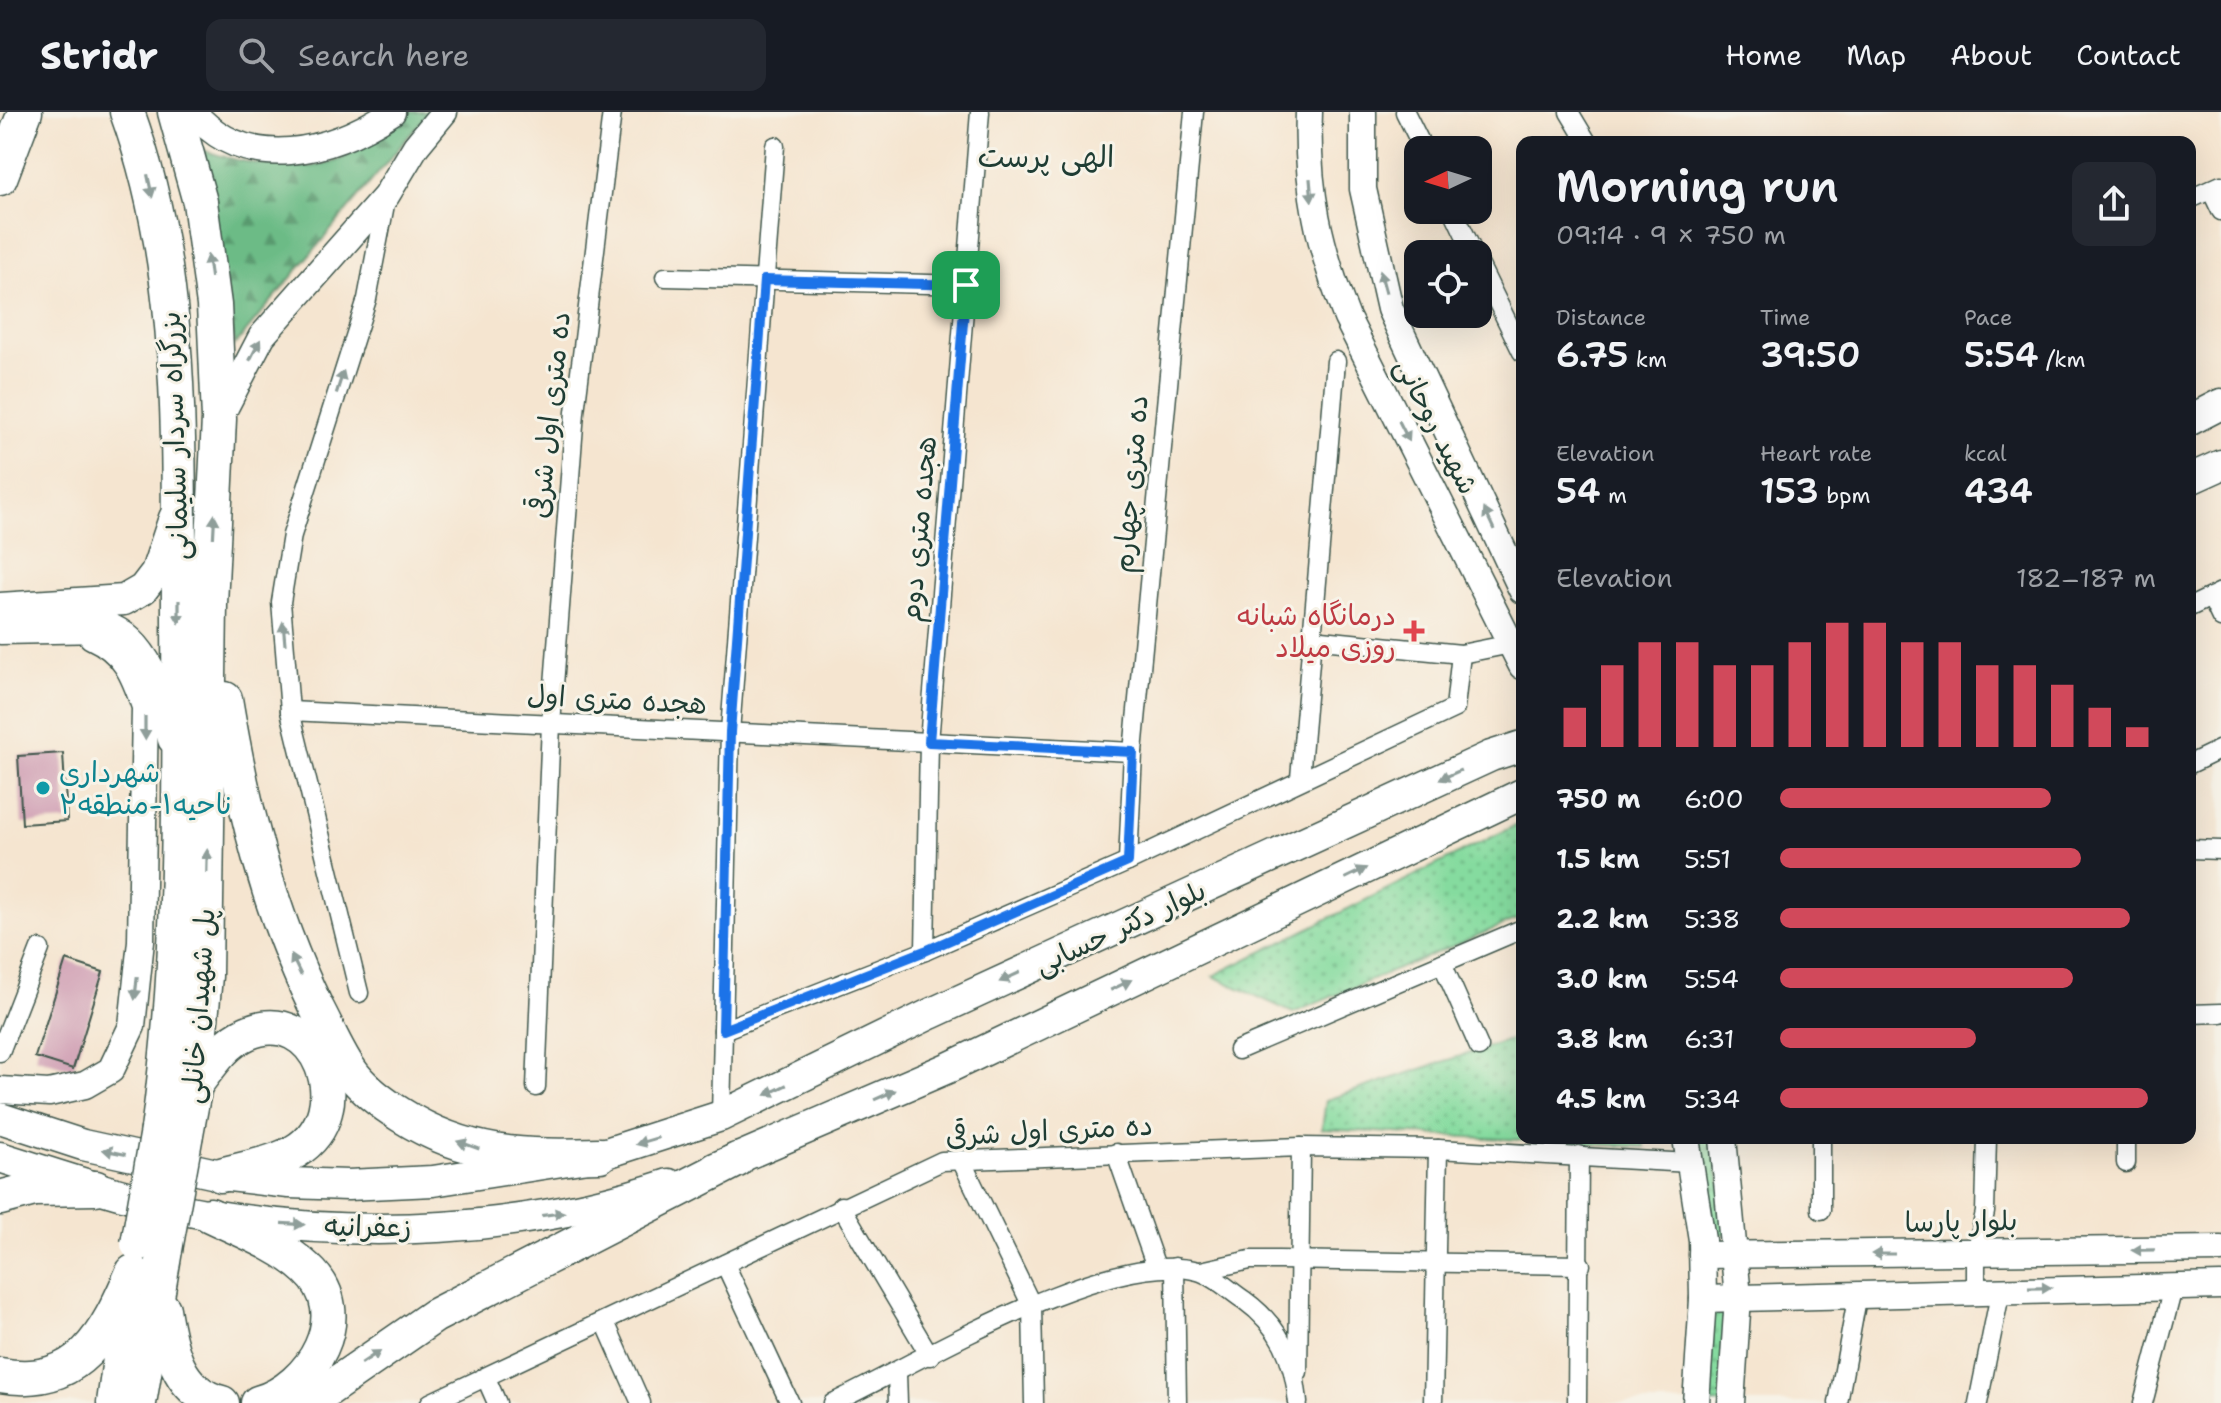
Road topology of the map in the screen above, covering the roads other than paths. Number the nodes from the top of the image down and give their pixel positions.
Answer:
1 (25, 112) edge
2 (127, 112) edge
3 (175, 112) edge
4 (193, 112) edge
5 (392, 112) edge
6 (444, 112) edge
7 (612, 112) edge
8 (980, 112) edge
9 (1194, 112) edge
10 (1309, 112) edge
11 (1363, 112) edge
12 (1405, 112) edge
13 (1569, 112) edge
14 (1417, 136) edge
15 (1583, 136) edge
16 (775, 146) dead end
17 (0, 178) edge
18 (2216, 187) edge
19 (386, 196) junction
20 (2196, 196) edge
21 (2221, 211) edge
22 (665, 277) dead end
23 (764, 280) junction
24 (966, 285) junction
25 (1492, 291) edge
26 (1516, 340) edge
27 (1336, 361) dead end
28 (2221, 404) edge
29 (2196, 417) edge
30 (219, 419) junction
31 (2221, 465) edge
32 (2196, 476) edge
33 (178, 505) junction
34 (1516, 577) edge
35 (2216, 595) edge
36 (210, 604) junction
37 (2196, 604) edge
38 (0, 608) edge
39 (2221, 618) edge
40 (75, 628) junction
41 (0, 629) edge
42 (1312, 639) junction
43 (1461, 654) junction
44 (1516, 655) edge
45 (290, 711) junction
46 (551, 724) junction
47 (730, 732) junction
48 (929, 742) junction
49 (1516, 748) edge
50 (2221, 749) edge
51 (1133, 752) junction
52 (2196, 761) edge
53 (180, 765) junction
54 (1300, 778) junction
55 (1516, 797) edge
56 (2196, 849) edge
57 (2221, 850) edge
58 (1128, 862) junction
59 (1516, 932) edge
60 (40, 949) dead end
61 (925, 951) junction
62 (1442, 963) junction
63 (359, 993) dead end
64 (2221, 1013) edge
65 (2196, 1014) edge
66 (723, 1030) junction
67 (1479, 1047) dead end
68 (1238, 1050) dead end
69 (0, 1052) edge
70 (195, 1085) junction
71 (536, 1087) dead end
72 (0, 1090) edge
73 (721, 1116) junction
74 (0, 1118) edge
75 (172, 1132) junction
76 (1724, 1144) edge
77 (1821, 1144) edge
78 (1987, 1144) edge
79 (2126, 1144) edge
80 (1301, 1147) junction
81 (1438, 1149) junction
82 (1688, 1150) edge
83 (1116, 1153) junction
84 (600, 1155) junction
85 (1579, 1155) junction
86 (0, 1157) edge
87 (737, 1160) junction
88 (961, 1160) junction
89 (2126, 1163) dead end
90 (221, 1175) junction
91 (96, 1188) junction
92 (0, 1198) edge
93 (841, 1206) junction
94 (1821, 1210) dead end
95 (210, 1215) junction
96 (2221, 1249) edge
97 (1976, 1254) junction
98 (1702, 1255) junction
99 (1737, 1255) junction
100 (1300, 1261) junction
101 (149, 1262) junction
102 (1436, 1263) junction
103 (725, 1264) junction
104 (1581, 1265) junction
105 (1166, 1267) junction
106 (1201, 1271) junction
107 (2174, 1284) junction
108 (2221, 1286) edge
109 (1988, 1289) junction
110 (1858, 1293) junction
111 (1738, 1297) junction
112 (1703, 1299) junction
113 (1032, 1306) junction
114 (605, 1322) junction
115 (930, 1356) junction
116 (897, 1373) junction
117 (0, 1375) edge
118 (486, 1378) junction
119 (1298, 1401) edge
120 (114, 1403) edge
121 (139, 1403) edge
122 (222, 1403) edge
123 (258, 1403) edge
124 (308, 1403) edge
125 (430, 1403) edge
126 (497, 1403) edge
127 (641, 1403) edge
128 (790, 1403) edge
129 (833, 1403) edge
130 (898, 1403) edge
131 (1034, 1403) edge
132 (1177, 1403) edge
133 (1433, 1403) edge
134 (1577, 1403) edge
135 (1696, 1403) edge
136 (1731, 1403) edge
137 (1838, 1403) edge
138 (1978, 1403) edge
139 (2143, 1403) edge

1 - 17 highway
2 -> 33 highway, بزرگراه سردار سلیمانی
30 -> 3 highway, بزرگراه سردار سلیمانی
4 - 5 main road
6 - 19 main road
7 - 46 street, ده متری اول شرقی
8 - 24 street, هجده متری دوم
9 - 51 street, ده متری چهارم
10 -> 44 main road, شهید روحانی
34 -> 11 main road, شهید روحانی
12 - 14 street
13 - 15 street
16 - 23 street
18 - 20 street
18 - 21 street
30 -> 19 main road
45 -> 19 street
22 - 23 street
23 - 24 street
23 - 47 street
24 - 48 street, هجده متری دوم
25 - 26 street
27 - 42 street
28 - 29 main road
36 -> 30 highway, بزرگراه سردار سلیمانی
31 - 32 main road
33 - 38 main road
33 -> 53 highway, بزرگراه سردار سلیمانی
35 - 37 street
35 - 39 street
70 -> 36 highway, پل شهیدان خانلی
84 -> 36 highway
40 - 41 main road
40 - 53 main road
40 -> 72 main road
42 - 43 street
42 - 54 street
43 - 44 street
43 - 54 street
45 - 46 street, هجده متری اول
45 - 63 street
46 - 47 street, هجده متری اول
46 - 71 street, ده متری اول شرقی
47 - 48 street, هجده متری اول
47 - 66 street
48 - 51 street, هجده متری اول
48 - 61 street, هجده متری دوم
49 -> 73 main road, بلوار دکتر حسابی
50 - 52 street
51 - 58 street, ده متری چهارم
53 - 75 highway, پل شهیدان خانلی
54 - 58 street
87 -> 55 main road, بلوار دکتر حسابی
56 - 57 street
58 - 61 street
59 - 62 street
60 - 69 street
61 - 66 street
62 - 67 street
62 - 68 street
64 - 65 street
66 - 73 street
70 - 75 highway, پل شهیدان خانلی
70 - 90 highway
73 -> 84 main road, زعفرانیه
90 -> 74 main road, زعفرانیه
75 - 101 highway, پل شهیدان خانلی, bridge
76 - 99 main road
77 - 94 street
78 - 97 street
79 - 89 street
80 - 81 street, ده متری اول شرقی
80 - 83 street, ده متری اول شرقی
80 - 100 street
81 - 85 street, ده متری اول شرقی
81 - 102 street
82 - 85 street, ده متری اول شرقی
82 - 98 main road
83 - 88 street, ده متری اول شرقی
83 - 105 street
84 - 90 main road, زعفرانیه
85 - 104 street
86 - 91 main road, زعفرانیه
95 -> 87 main road, زعفرانیه
124 -> 87 highway
88 - 93 street, ده متری اول شرقی
88 - 113 street
91 - 92 highway
91 - 95 main road, زعفرانیه
93 - 103 street, ده متری اول شرقی
93 - 115 street
95 - 123 highway
96 -> 97 main road, بلوار پارسا
97 -> 99 main road, بلوار پارسا
97 - 109 street
98 - 99 main road, بلوار پارسا
98 - 112 main road
99 - 111 main road
100 - 102 street
100 - 106 street
100 - 119 street
101 - 117 highway
101 - 120 highway, پل شهیدان خانلی
101 - 121 highway, پل شهیدان خانلی
101 - 122 highway
102 - 104 street
102 - 133 street
103 - 114 street, ده متری اول شرقی
103 - 128 street
104 - 134 street
105 - 106 street
105 - 113 street
105 - 132 street
106 - 119 street
107 - 108 main road
109 -> 107 main road
107 - 139 street
109 - 110 main road
109 - 138 street
110 - 111 main road
110 - 137 street
111 - 112 main road
111 - 136 main road
112 - 135 main road
113 - 115 street
113 - 131 street
114 - 118 street, ده متری اول شرقی
114 - 127 street
115 - 116 street
116 - 129 street
116 - 130 street
118 - 125 street, ده متری اول شرقی
118 - 126 street

